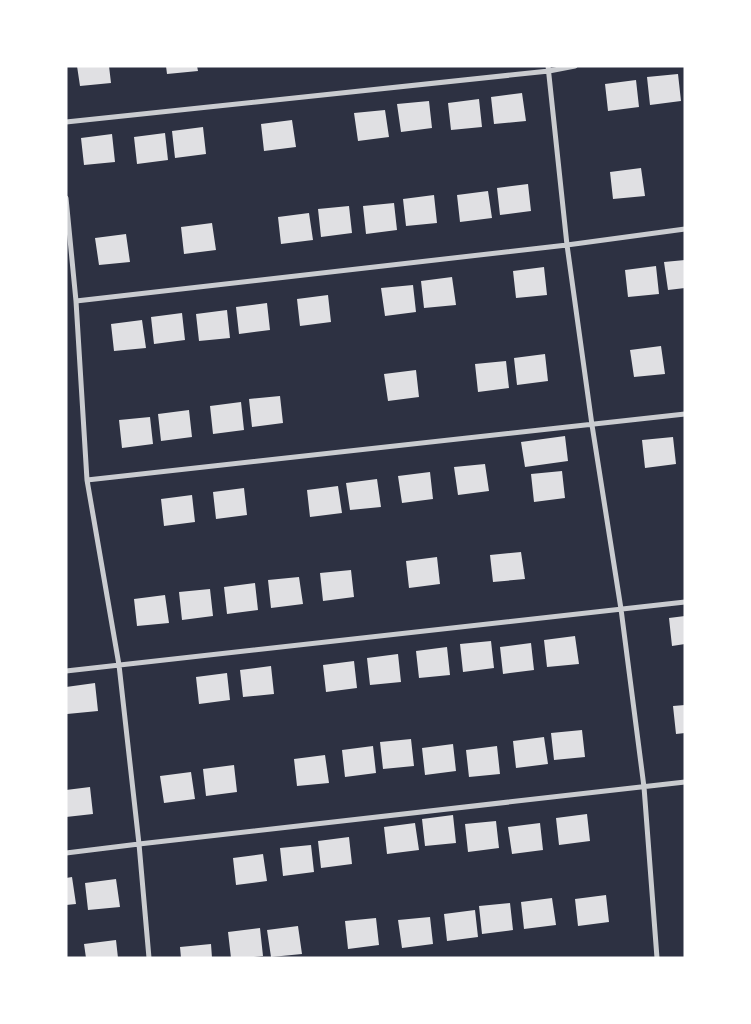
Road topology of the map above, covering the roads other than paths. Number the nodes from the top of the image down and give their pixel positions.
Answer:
1 (575, 66) edge
2 (548, 68) edge
3 (66, 122) edge
4 (66, 198) edge
5 (685, 229) edge
6 (567, 245) junction
7 (76, 301) junction
8 (685, 414) edge
9 (592, 424) junction
10 (87, 480) junction
11 (685, 602) edge
12 (621, 609) junction
13 (119, 665) junction
14 (66, 672) edge
15 (685, 782) edge
16 (644, 786) junction
17 (139, 844) junction
18 (66, 853) edge
19 (149, 958) edge
20 (657, 958) edge

1 - 2 street
2 - 3 street
2 - 6 street
4 - 7 street
5 - 6 street
6 - 7 street
6 - 9 street
7 - 10 street
8 - 9 street
9 - 10 street
9 - 12 street
10 - 13 street
11 - 12 street
12 - 13 street
12 - 16 street
13 - 14 street
13 - 17 street
15 - 16 street
16 - 17 street
16 - 20 street
17 - 18 street
17 - 19 street

